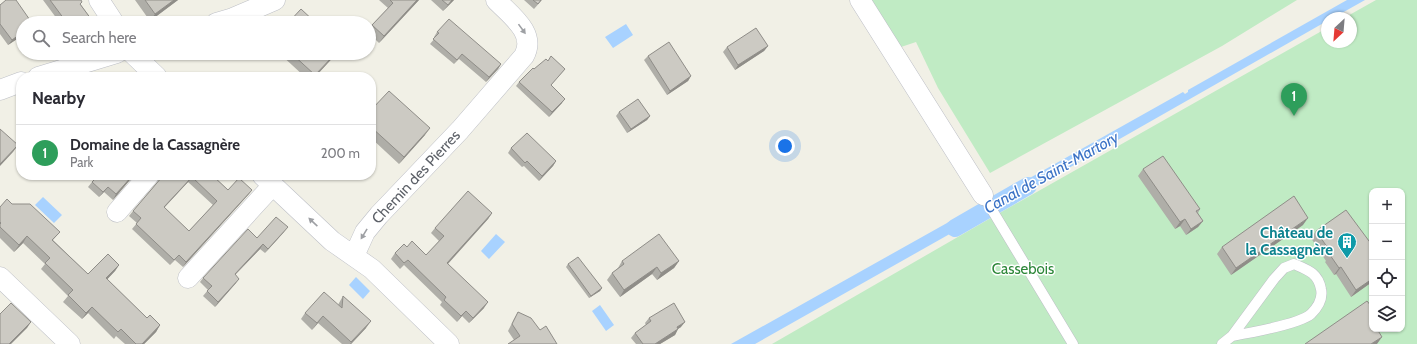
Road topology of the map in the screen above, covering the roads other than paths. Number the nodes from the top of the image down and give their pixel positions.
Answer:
1 (99, 0) edge
2 (274, 0) edge
3 (496, 0) edge
4 (860, 0) edge
5 (109, 16) edge
6 (238, 16) edge
7 (94, 60) edge
8 (139, 60) edge
9 (54, 72) edge
10 (152, 72) edge
11 (16, 84) edge
12 (0, 90) edge
13 (145, 180) edge
14 (267, 180) edge
15 (983, 195) joint
16 (117, 212) dead end
17 (354, 256) junction
18 (0, 277) edge
19 (188, 278) dead end
20 (1232, 336) junction
21 (70, 344) edge
22 (449, 344) edge
23 (1073, 344) edge
24 (1222, 344) edge

1 - 5 street
2 - 6 street
3 -> 17 street, Chemin des Pierres
4 - 15 street
7 - 9 street
8 - 10 street
11 - 12 street
13 - 16 street
17 -> 14 street
14 - 19 street
15 - 23 lane
17 - 22 street
18 - 21 street
20 - 20 lane
20 - 24 lane

